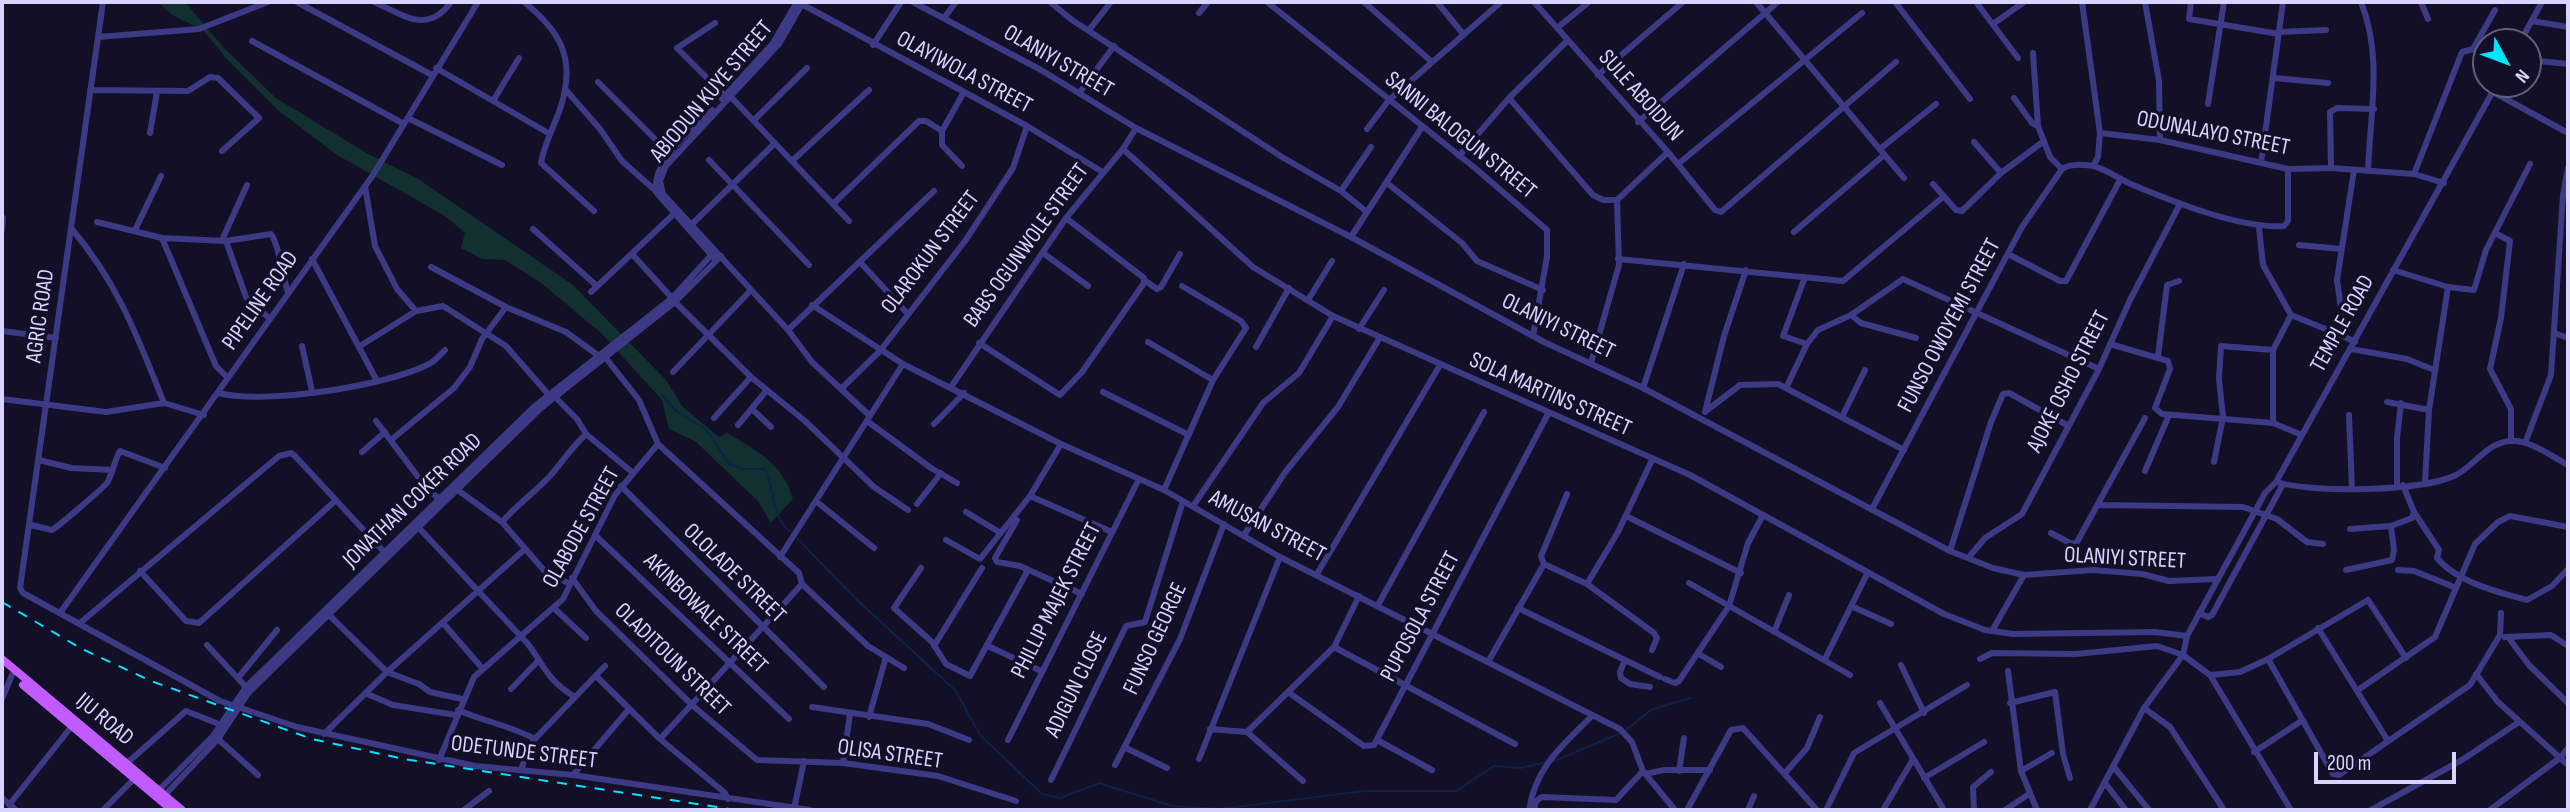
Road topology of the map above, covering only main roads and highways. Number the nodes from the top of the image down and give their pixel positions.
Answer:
1 (2, 659) edge
2 (2, 667) edge
3 (159, 795) junction
4 (172, 810) edge
5 (182, 810) edge

1 - 3 main road, IJU ROAD
2 - 3 main road, IJU ROAD
3 - 4 main road, IJU ROAD
3 - 5 main road, IJU ROAD

